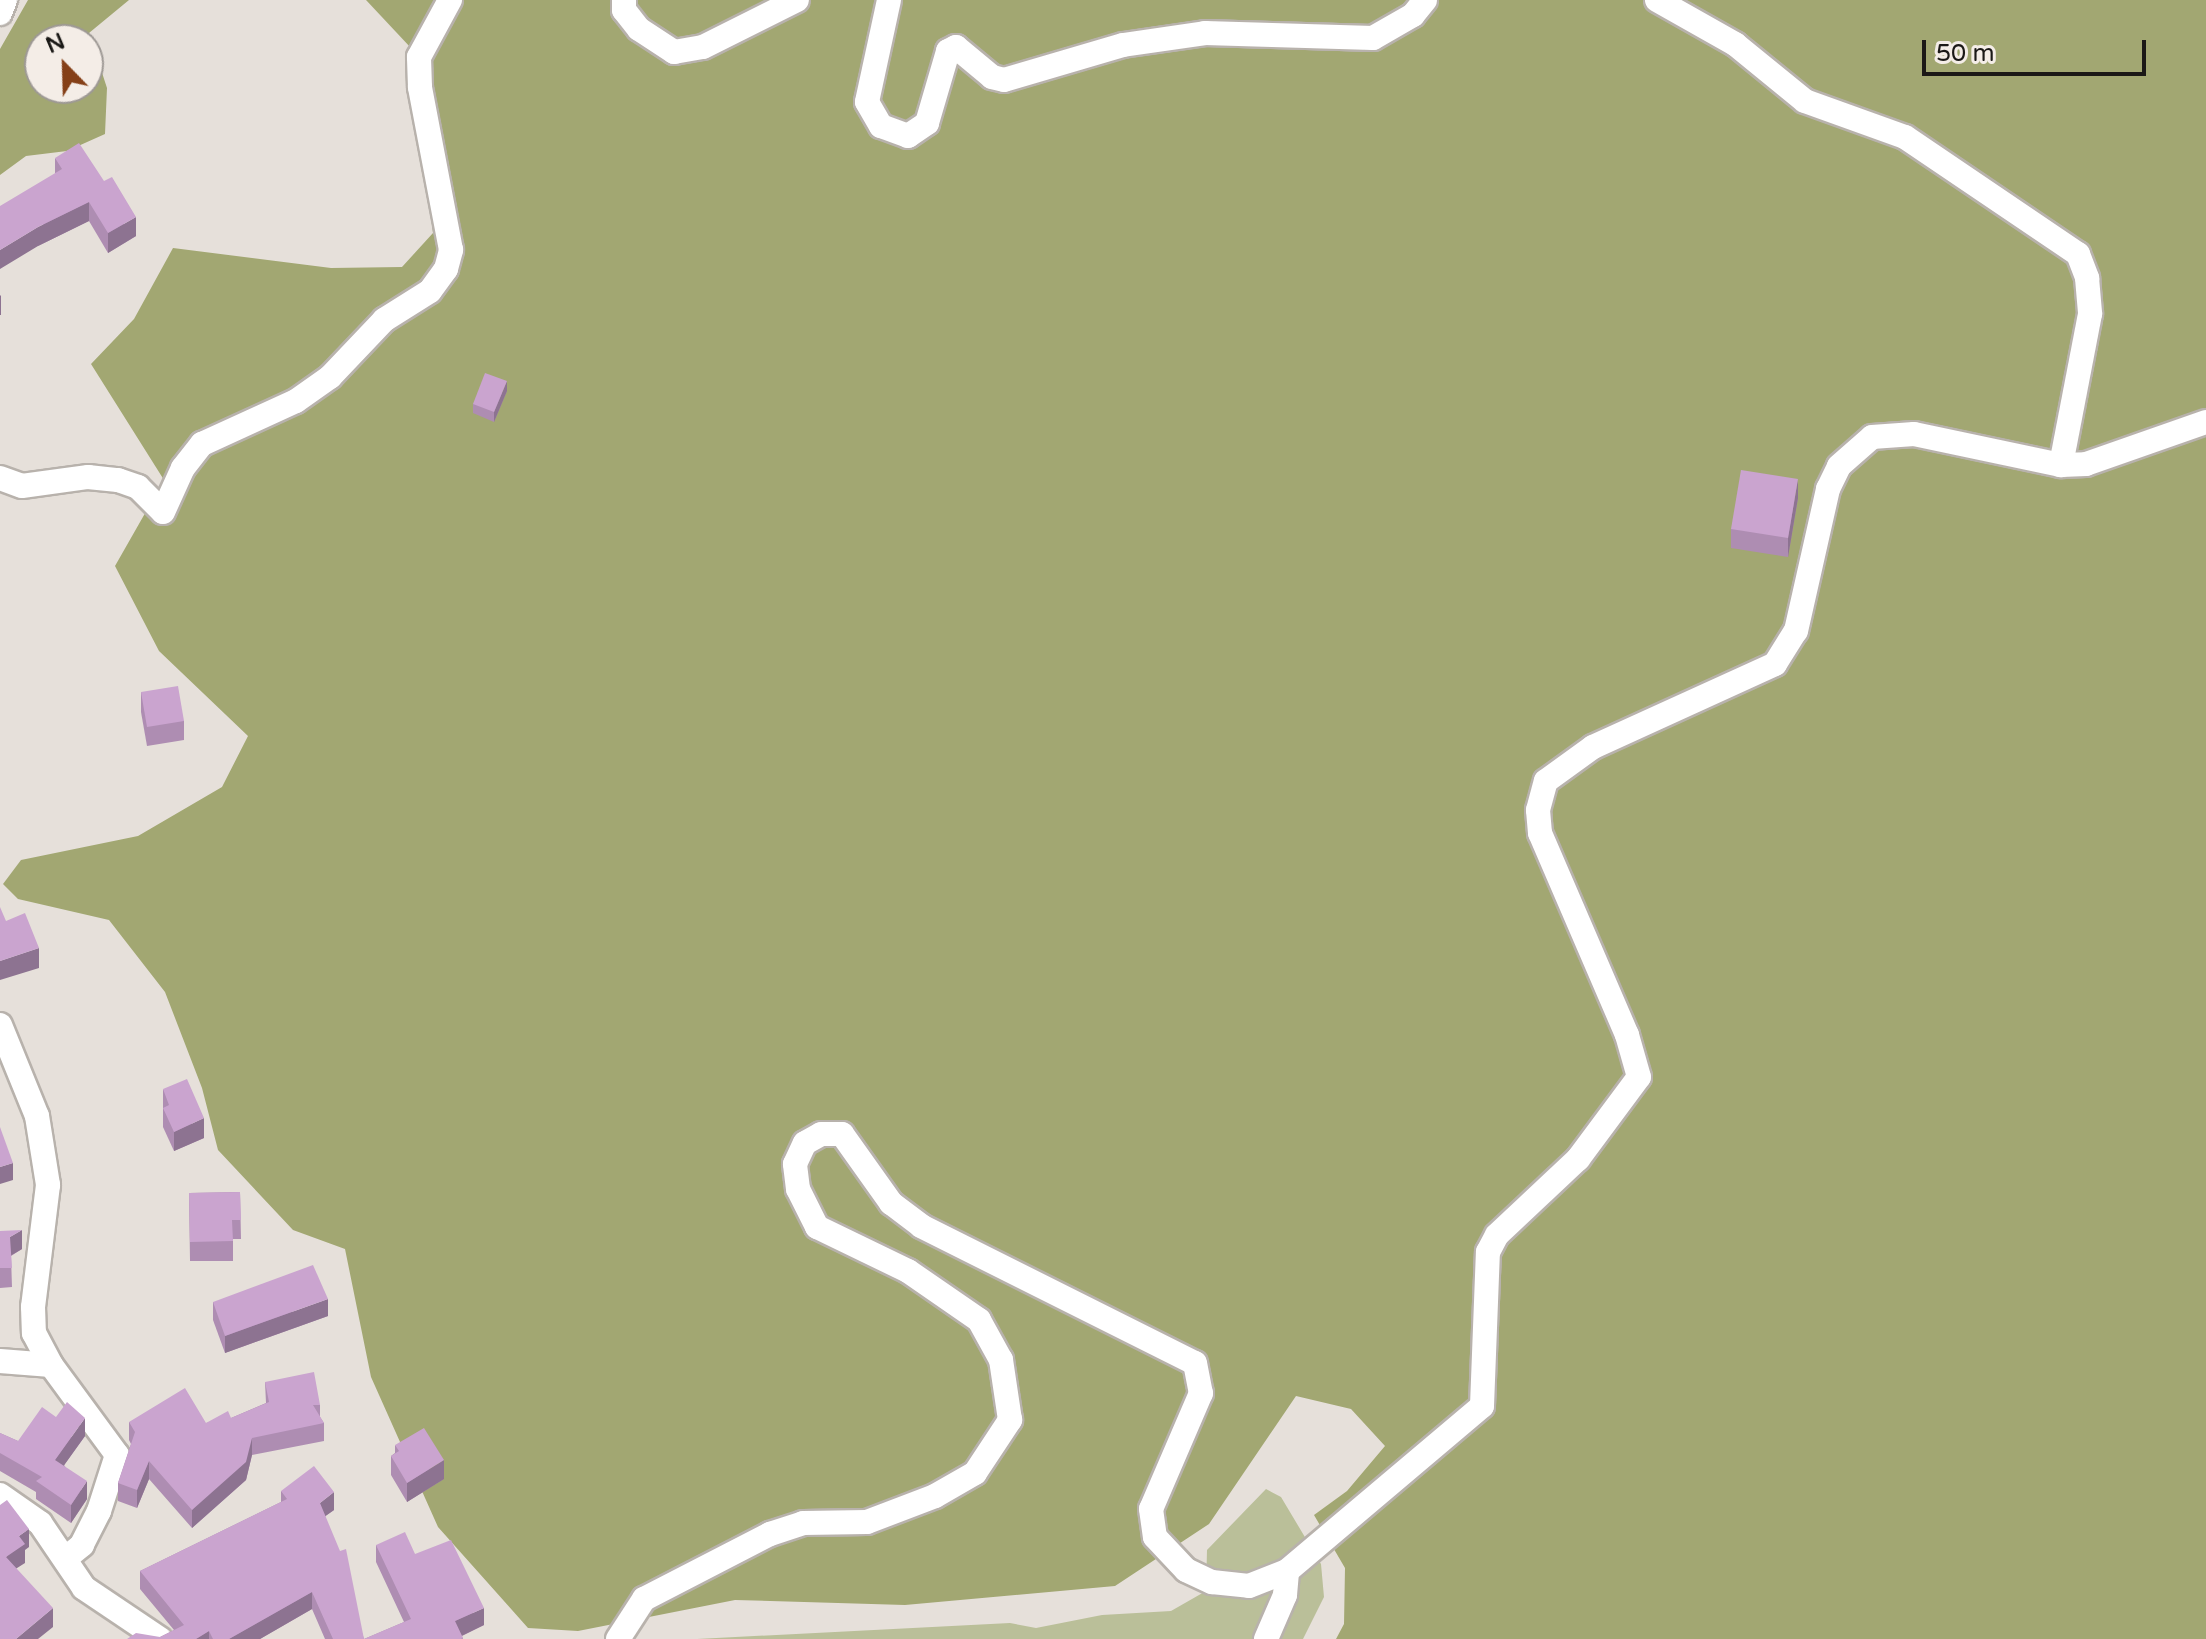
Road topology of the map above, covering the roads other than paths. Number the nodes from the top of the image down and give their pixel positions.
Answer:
1 (5, 0) edge
2 (450, 0) edge
3 (624, 0) edge
4 (797, 0) edge
5 (889, 0) edge
6 (1425, 0) edge
7 (1657, 0) edge
8 (0, 13) edge
9 (2206, 422) edge
10 (2061, 465) junction
11 (0, 478) edge
12 (0, 1025) edge
13 (0, 1361) edge
14 (51, 1365) junction
15 (0, 1495) edge
16 (66, 1558) junction
17 (1287, 1571) junction
18 (160, 1639) edge
19 (618, 1639) edge
20 (1266, 1639) edge

1 - 8 street
2 - 11 street
3 - 4 street
5 - 6 street
7 - 10 street
9 - 10 street
10 - 17 street
12 - 14 street
13 - 14 street
14 - 16 street
15 - 16 street
16 - 18 street
17 - 19 street
17 - 20 street

